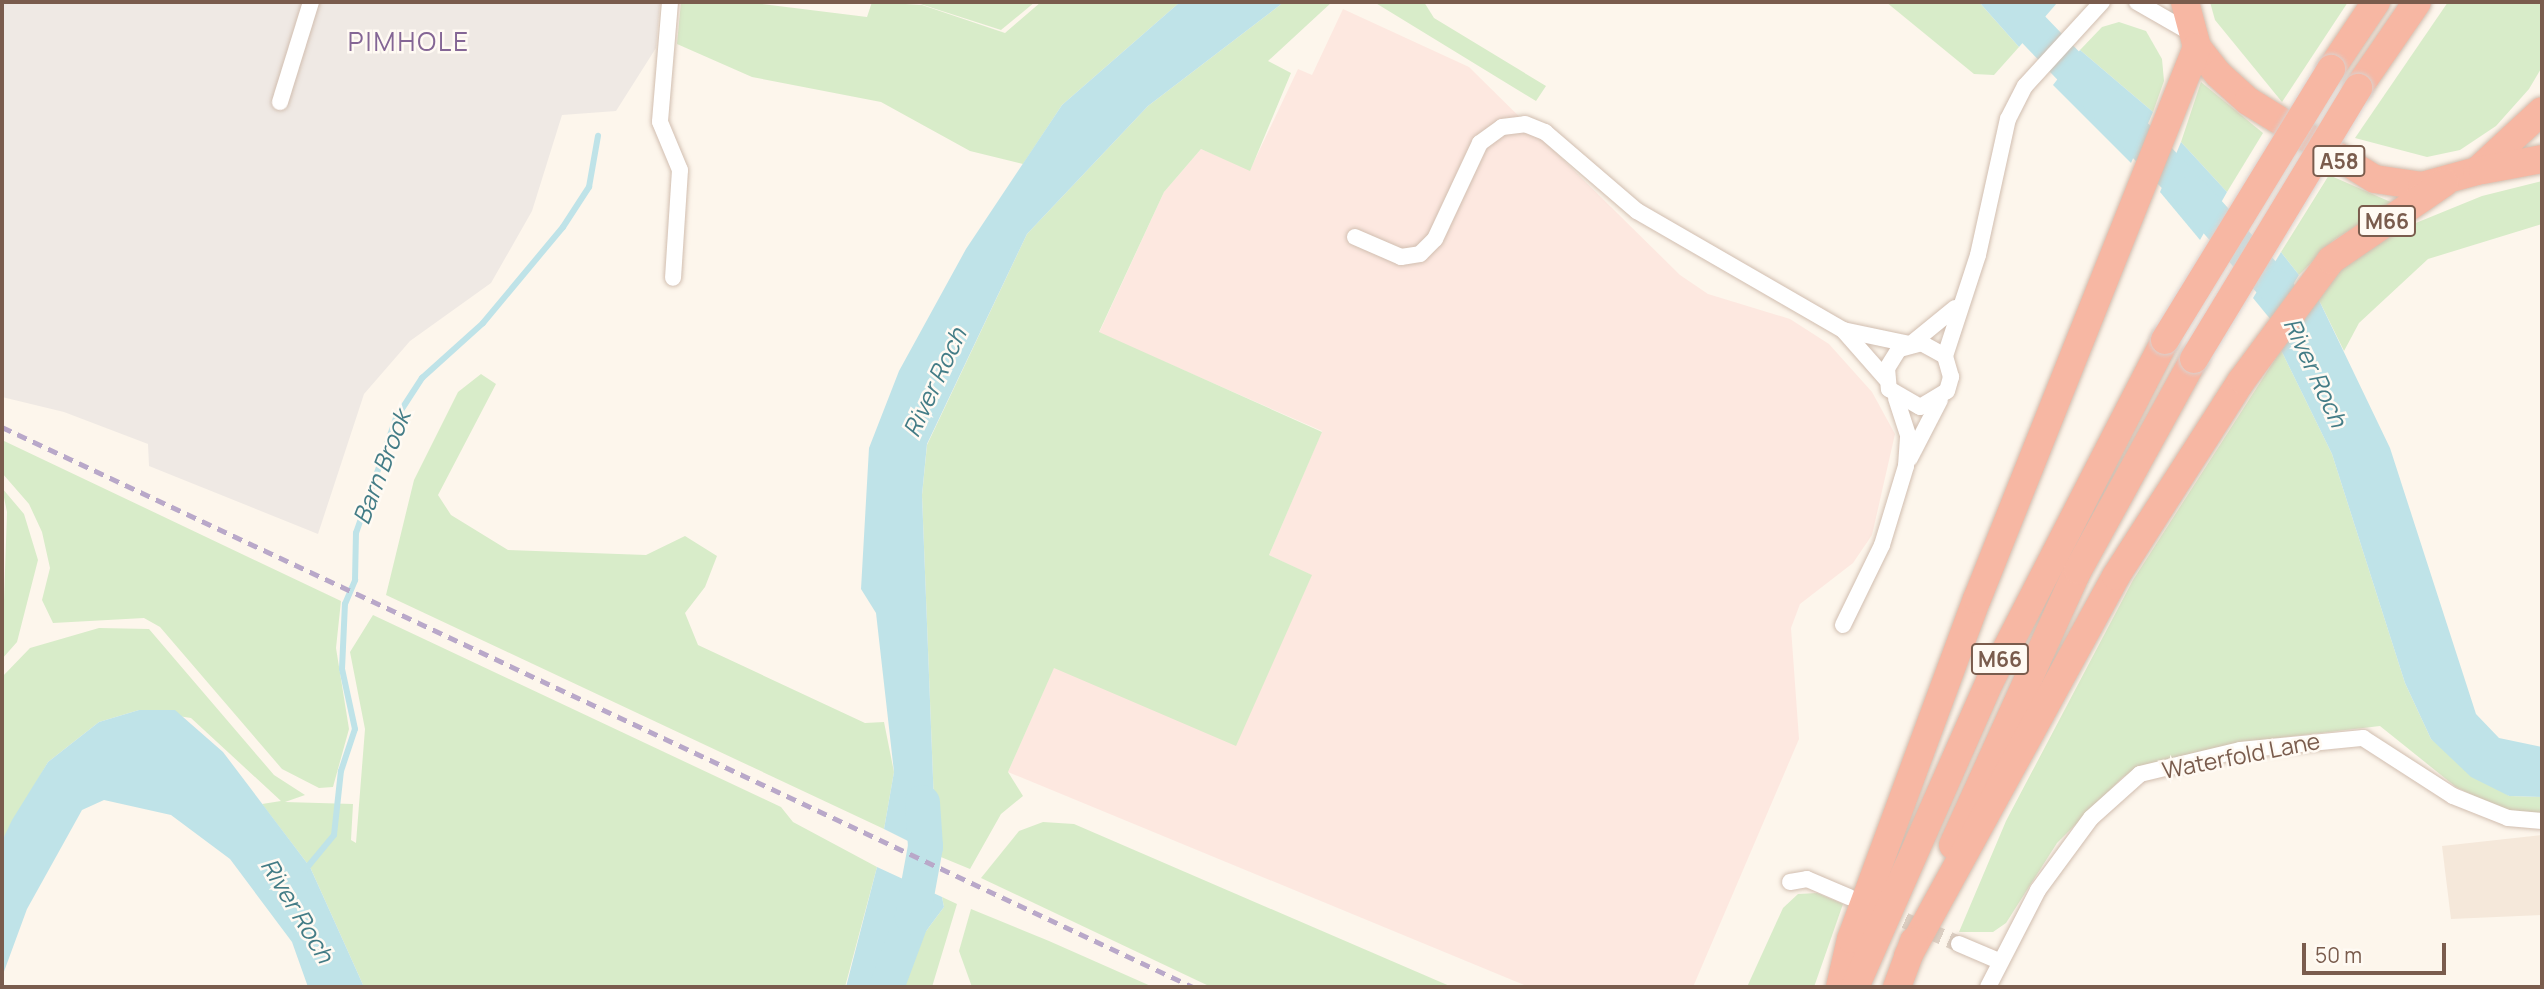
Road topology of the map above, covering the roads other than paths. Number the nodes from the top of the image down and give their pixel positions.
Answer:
1 (311, 2) edge
2 (670, 2) edge
3 (2137, 2) edge
4 (2185, 2) edge
5 (2376, 2) edge
6 (2417, 2) edge
7 (2098, 6) edge
8 (2194, 40) junction
9 (280, 102) dead end
10 (2542, 111) edge
11 (2542, 159) edge
12 (2477, 171) junction
13 (2444, 183) junction
14 (1355, 237) dead end
15 (673, 278) dead end
16 (1956, 307) junction
17 (1843, 330) junction
18 (1910, 344) junction
19 (1944, 356) junction
20 (1886, 379) junction
21 (1896, 398) junction
22 (1940, 399) junction
23 (1906, 466) junction
24 (1843, 625) dead end
25 (2542, 821) edge
26 (1790, 882) dead end
27 (1849, 897) dead end
28 (1959, 944) tunnel mouth
29 (1908, 956) junction
30 (1999, 961) junction
31 (1840, 987) edge
32 (1855, 987) edge
33 (1897, 987) edge
34 (1988, 987) edge

1 - 9 street
2 - 15 street
3 - 8 street
4 - 8 highway
5 - 32 highway, M66, bridge
6 - 29 highway, M66, bridge
7 - 16 street
8 - 13 highway, A58
8 - 31 highway, M66
10 - 12 highway, A58
11 - 12 highway, A58
12 - 13 highway, A58
13 - 29 highway, M66
14 - 17 street
16 - 18 street
16 - 19 street
17 - 18 street
17 - 20 street
18 - 19 street
18 - 20 street
19 - 22 street
20 - 21 street
21 - 22 street
21 - 23 street
22 - 23 street
23 - 24 street
25 - 30 street, Waterfold Lane
26 - 27 street
28 - 30 street
29 - 33 highway, M66
30 - 34 street, Waterfold Lane

